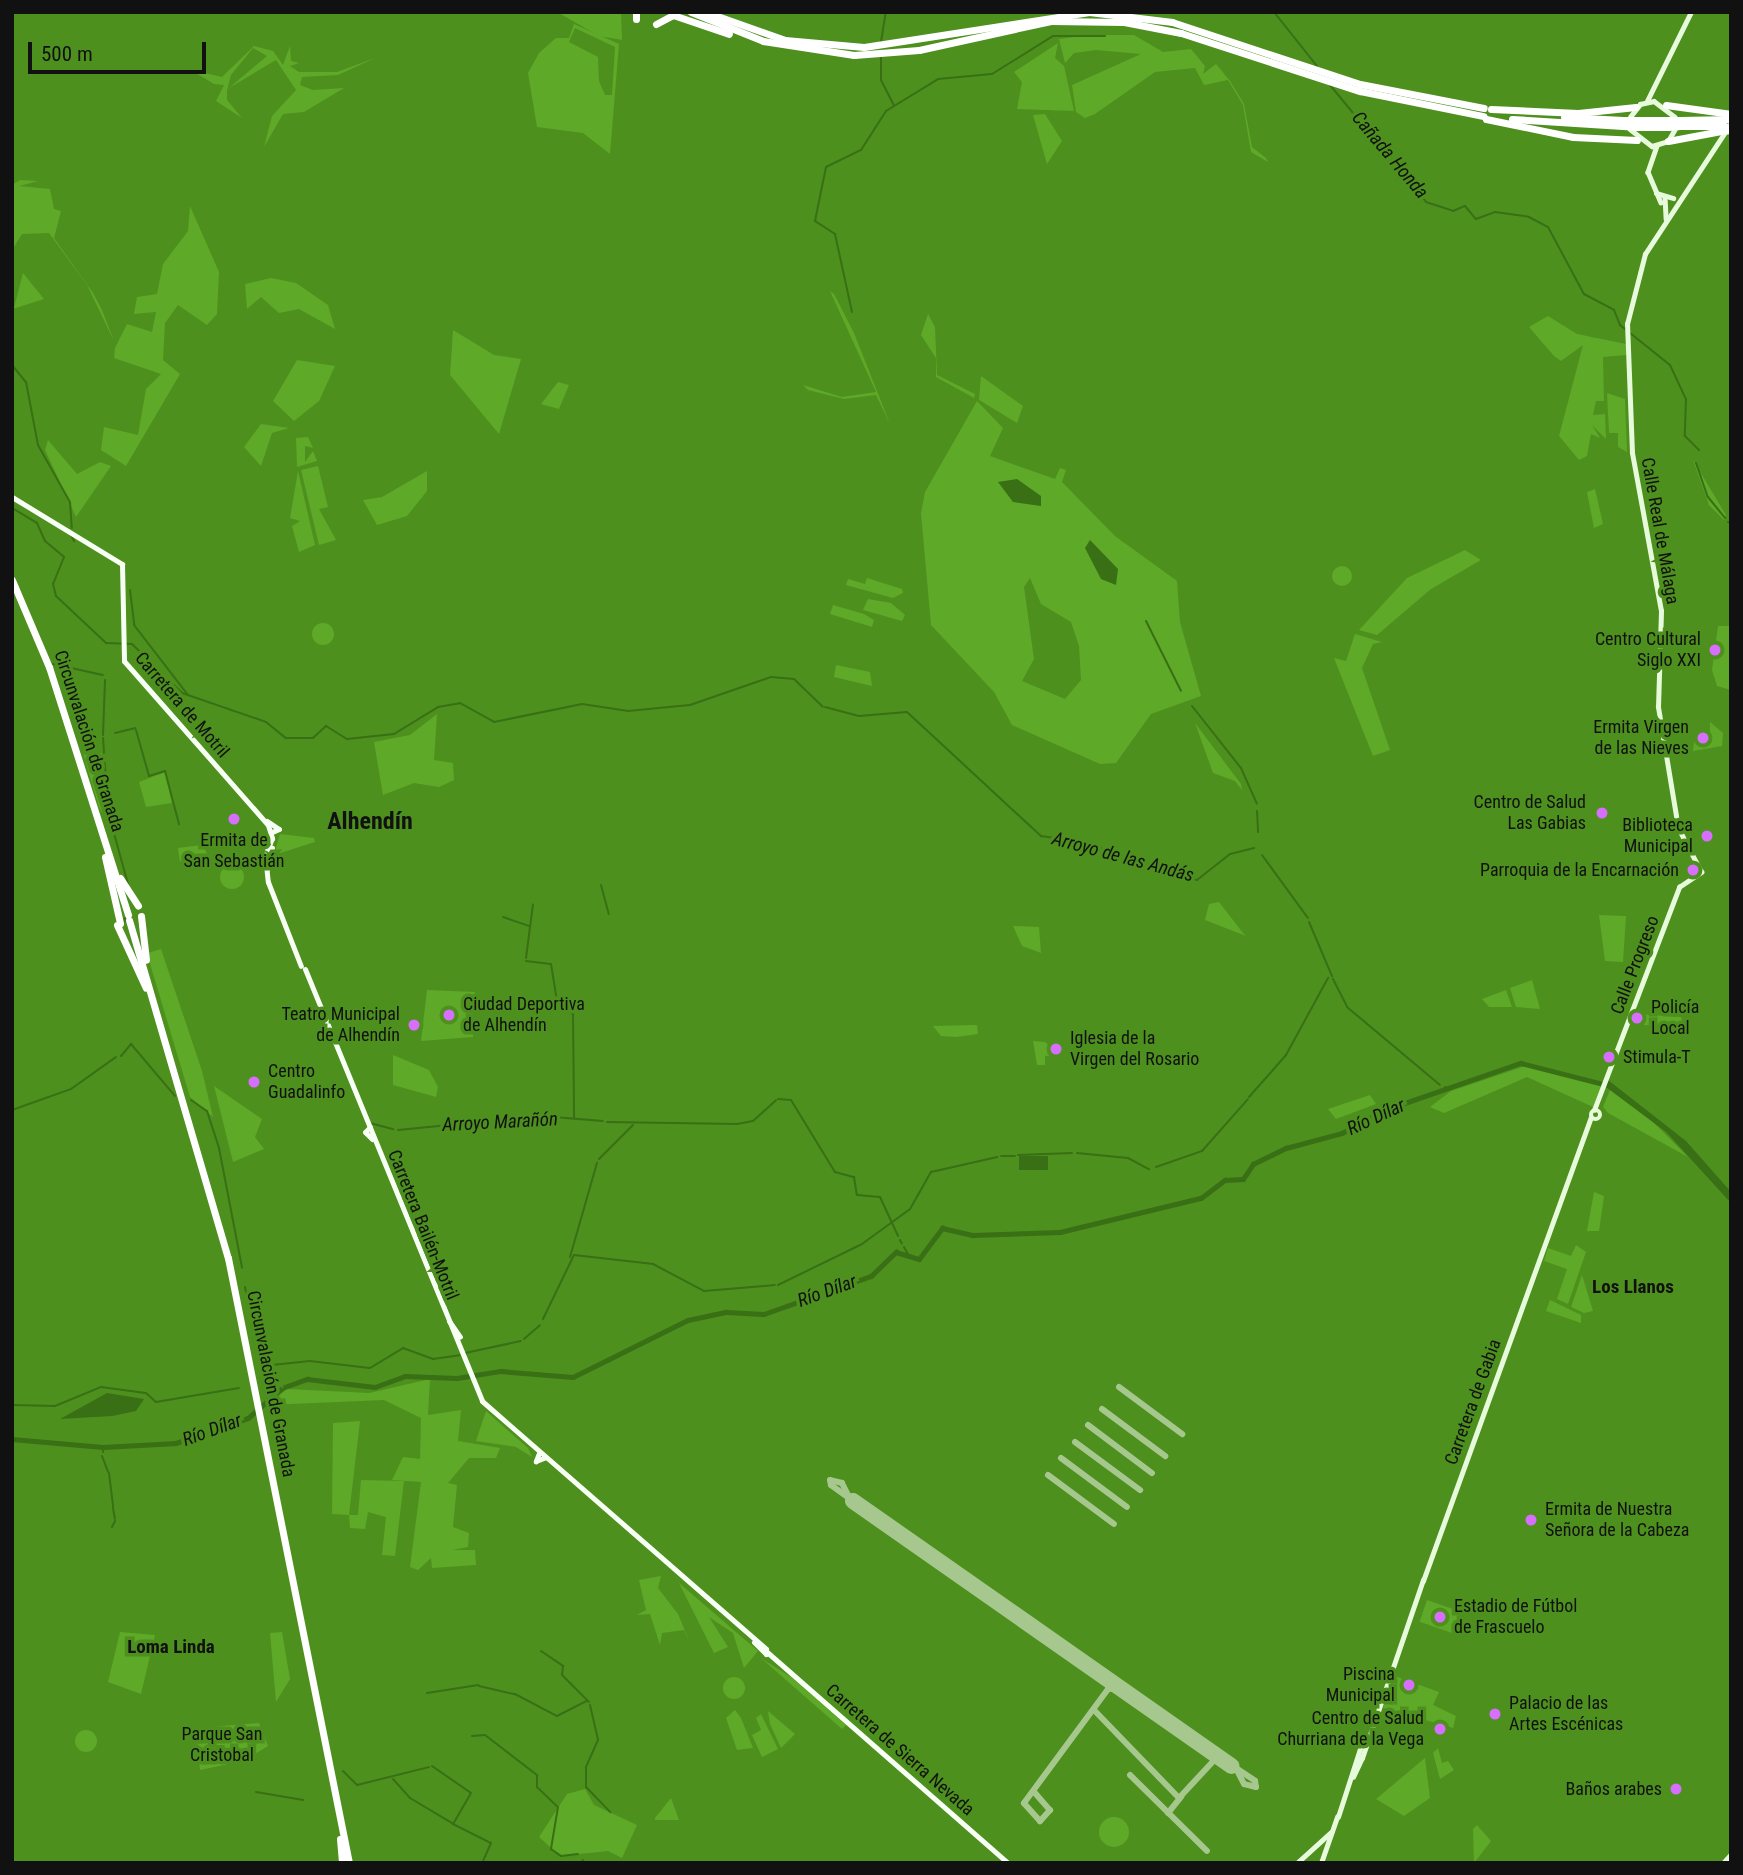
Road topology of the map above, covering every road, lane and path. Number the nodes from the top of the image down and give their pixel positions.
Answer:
1 (691, 12) edge
2 (706, 12) edge
3 (718, 12) edge
4 (1089, 12) edge
5 (1691, 12) edge
6 (656, 24) dead end
7 (796, 45) junction
8 (888, 50) junction
9 (1655, 90) junction
10 (1647, 101) junction
11 (1663, 104) junction
12 (1636, 107) junction
13 (1486, 114) junction
14 (1629, 123) junction
15 (1675, 123) junction
16 (1728, 124) edge
17 (1637, 140) junction
18 (1668, 141) junction
19 (1645, 145) junction
20 (1657, 146) junction
21 (1650, 157) junction
22 (1656, 192) junction
23 (1665, 197) junction
24 (1674, 201) junction
25 (1661, 202) junction
26 (1665, 211) junction
27 (1672, 211) junction
28 (1665, 223) junction
29 (12, 497) edge
30 (12, 580) edge
31 (12, 590) edge
32 (274, 830) joint
33 (104, 839) junction
34 (1701, 874) joint
35 (138, 906) dead end
36 (141, 916) dead end
37 (124, 920) junction
38 (149, 990) junction
39 (1597, 1111) junction
40 (1591, 1117) junction
41 (1597, 1120) junction
42 (1586, 1134) junction
43 (456, 1334) joint
44 (1453, 1497) junction
45 (1437, 1539) junction
46 (1436, 1547) junction
47 (1423, 1581) junction
48 (1382, 1693) junction
49 (1358, 1762) junction
50 (1338, 1817) junction
51 (1333, 1831) junction
52 (1325, 1843) junction
53 (1731, 1854) edge
54 (347, 1863) edge
55 (1008, 1863) edge
56 (1297, 1863) edge
57 (1321, 1863) edge
58 (1723, 1863) edge

1 - 7 highway
2 - 7 highway
3 - 7 highway
4 - 8 highway
4 - 13 highway
5 - 9 main road
6 - 7 highway
7 - 8 highway
8 - 13 highway
9 - 10 main road
9 - 11 main road
10 - 11 main road
10 - 12 main road
11 - 15 main road
11 - 16 highway
12 - 13 highway
12 - 14 main road
13 - 14 highway
13 - 17 highway
14 - 15 highway
14 - 17 main road
15 - 16 highway
15 - 18 main road
16 - 18 highway
16 - 24 main road, Calle Real de Málaga
17 - 19 main road
18 - 20 main road
19 - 20 main road
19 - 21 main road
20 - 21 main road
21 - 22 main road
22 - 23 main road
22 - 25 main road
23 - 24 main road
23 - 25 main road
24 - 27 main road, Calle Real de Málaga
25 - 26 main road
26 - 27 main road
26 - 28 main road
27 - 28 main road, Calle Real de Málaga
28 - 34 main road, Calle Real de Málaga
29 - 32 main road, Carretera de Motril
30 - 33 highway, Circunvalación de Granada
31 - 37 highway, Circunvalación de Granada
32 - 43 main road, Carretera Bailén-Motril
33 - 35 highway
33 - 37 highway, Circunvalación de Granada
34 - 39 main road, Calle Progreso
36 - 38 highway
37 - 38 highway, Circunvalación de Granada
37 - 38 highway
38 - 54 highway, Circunvalación de Granada
39 - 40 main road, Carretera de Gabia
39 - 41 main road, Carretera de Gabia
40 - 41 main road
40 - 42 main road, Carretera de Gabia
41 - 42 main road, Carretera de Gabia
42 - 44 main road, Carretera de Gabia
43 - 55 main road, Carretera de Sierra Nevada
44 - 45 main road
44 - 46 main road, Carretera de Gabia
45 - 46 main road
45 - 47 main road
46 - 47 main road
47 - 48 main road
48 - 49 main road
48 - 49 main road
49 - 50 main road
49 - 50 main road
50 - 51 main road
51 - 52 main road
51 - 52 main road
52 - 56 main road
52 - 57 main road
53 - 58 main road

